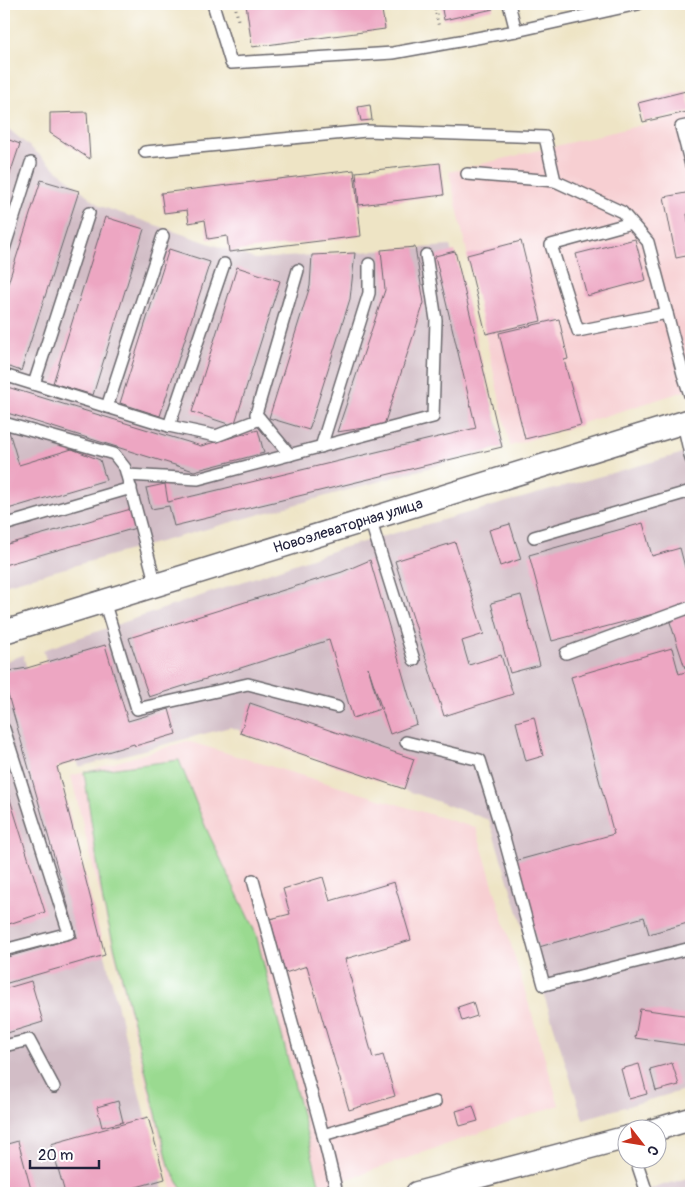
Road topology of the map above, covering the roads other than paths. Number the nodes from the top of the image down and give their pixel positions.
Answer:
1 (213, 4) edge
2 (509, 4) edge
3 (638, 4) edge
4 (516, 31) junction
5 (691, 125) edge
6 (145, 152) dead end
7 (31, 163) dead end
8 (691, 165) edge
9 (467, 174) dead end
10 (555, 181) junction
11 (89, 213) dead end
12 (631, 223) junction
13 (163, 236) dead end
14 (4, 249) edge
15 (426, 255) dead end
16 (224, 264) dead end
17 (369, 264) dead end
18 (298, 270) dead end
19 (667, 313) junction
20 (4, 375) edge
21 (34, 384) junction
22 (691, 398) edge
23 (107, 407) junction
24 (260, 419) junction
25 (687, 421) edge
26 (4, 423) edge
27 (169, 426) junction
28 (321, 447) junction
29 (290, 454) junction
30 (691, 459) edge
31 (128, 476) junction
32 (131, 488) junction
33 (691, 491) edge
34 (370, 519) junction
35 (4, 525) edge
36 (534, 537) dead end
37 (156, 585) junction
38 (104, 601) junction
39 (691, 608) edge
40 (4, 632) edge
41 (566, 653) dead end
42 (414, 660) dead end
43 (337, 707) dead end
44 (4, 729) edge
45 (406, 742) dead end
46 (254, 880) dead end
47 (691, 948) edge
48 (4, 950) edge
49 (4, 1046) edge
50 (54, 1087) dead end
51 (435, 1102) dead end
52 (691, 1119) edge
53 (668, 1126) edge
54 (323, 1135) junction
55 (618, 1140) edge
56 (639, 1170) edge
57 (337, 1193) edge
58 (417, 1193) edge
59 (646, 1193) edge

1 - 4 lane
2 - 4 lane
3 - 4 lane
5 - 8 lane
6 - 10 lane
7 - 14 lane
9 - 10 lane
10 - 12 lane
11 - 21 lane
12 - 19 lane
12 - 19 lane
13 - 23 lane
15 - 28 lane
16 - 27 lane
17 - 28 lane
18 - 24 lane
19 - 22 lane
20 - 21 lane
21 - 23 lane
23 - 27 lane
24 - 27 lane
24 - 29 lane
25 - 30 lane
25 - 34 street, Новоэлеваторная улица
26 - 31 lane
28 - 29 lane
29 - 31 lane
31 - 32 lane
32 - 35 lane
32 - 37 lane
33 - 36 lane
34 - 37 street, Новоэлеваторная улица
34 - 42 lane
37 - 38 street, Новоэлеваторная улица
38 - 40 street, Новоэлеваторная улица
38 - 43 lane
39 - 41 lane
44 - 48 lane
45 - 47 lane
46 - 54 lane
49 - 50 lane
51 - 54 lane
52 - 53 street
54 - 57 lane
55 - 58 street
56 - 59 lane

